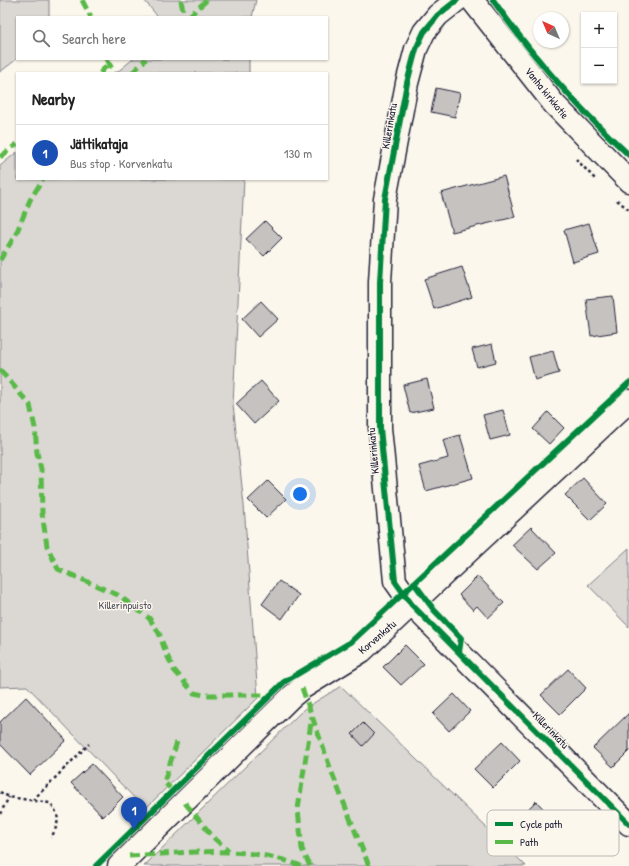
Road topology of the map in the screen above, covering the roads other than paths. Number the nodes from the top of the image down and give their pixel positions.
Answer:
1 (457, 0) edge
2 (472, 0) edge
3 (629, 181) edge
4 (629, 401) edge
5 (412, 605) junction
6 (615, 810) edge
7 (619, 814) edge
8 (629, 824) edge
9 (119, 866) edge

1 - 5 street, Killerinkatu
2 - 3 street, Vanha kirkkotie
4 - 5 street, Korvenkatu
5 - 6 street, Killerinkatu
5 - 9 street, Korvenkatu
7 - 8 street, Killerinkatu

